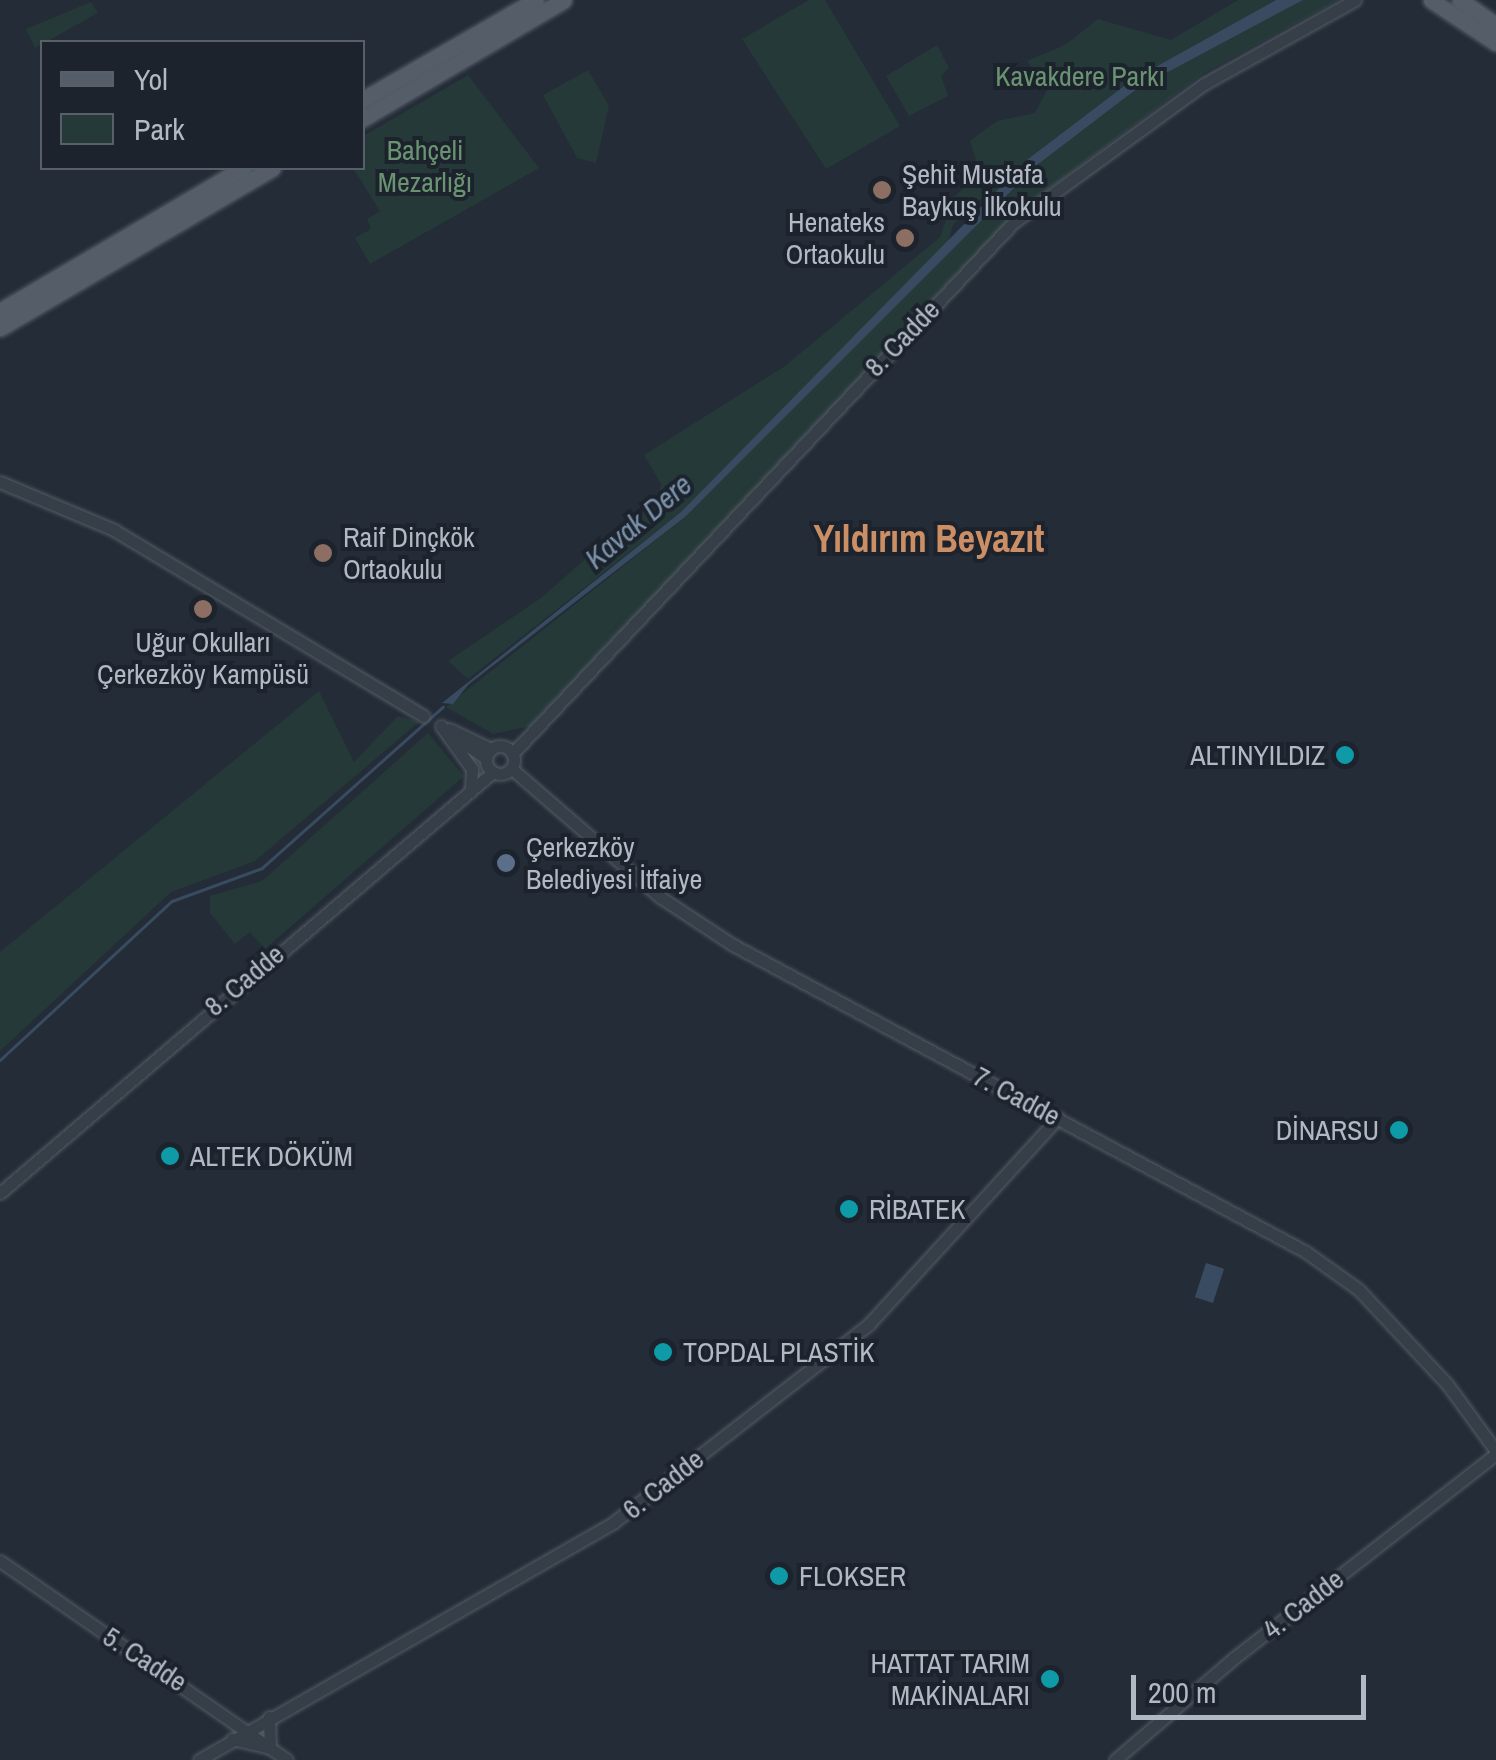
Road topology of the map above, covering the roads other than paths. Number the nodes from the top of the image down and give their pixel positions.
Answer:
1 (535, 0) edge
2 (564, 0) edge
3 (1355, 0) edge
4 (1431, 0) edge
5 (1460, 0) edge
6 (1496, 25) edge
7 (1496, 43) edge
8 (365, 98) edge
9 (365, 117) edge
10 (239, 170) edge
11 (269, 170) edge
12 (0, 311) edge
13 (0, 328) edge
14 (0, 482) edge
15 (424, 716) dead end
16 (513, 753) junction
17 (488, 754) junction
18 (512, 768) junction
19 (493, 772) junction
20 (471, 791) junction
21 (1058, 1118) junction
22 (0, 1193) edge
23 (1496, 1452) edge
24 (0, 1561) edge
25 (228, 1714) junction
26 (269, 1717) junction
27 (247, 1730) junction
28 (227, 1742) junction
29 (270, 1748) junction
30 (199, 1760) edge
31 (287, 1760) edge
32 (1114, 1760) edge

1 - 8 main road
2 - 9 main road
3 - 16 street, 8. Cadde
4 - 7 main road
5 - 6 main road
10 - 12 main road
11 - 13 main road
14 - 15 street
16 - 17 street
16 - 18 street
17 - 19 street
17 - 20 street
18 - 19 street
18 - 21 street, 7. Cadde
19 - 20 street, 8. Cadde
20 - 22 street, 8. Cadde
21 - 23 street, 7. Cadde
21 - 26 street, 6. Cadde
23 - 32 street, 4. Cadde
24 - 25 street, 5. Cadde
25 - 27 street, 5. Cadde
25 - 28 street
26 - 27 street, 6. Cadde
26 - 29 street
27 - 28 street, 6. Cadde
27 - 29 street, 5. Cadde
28 - 29 street
28 - 30 street, 6. Cadde
29 - 31 street, 5. Cadde

